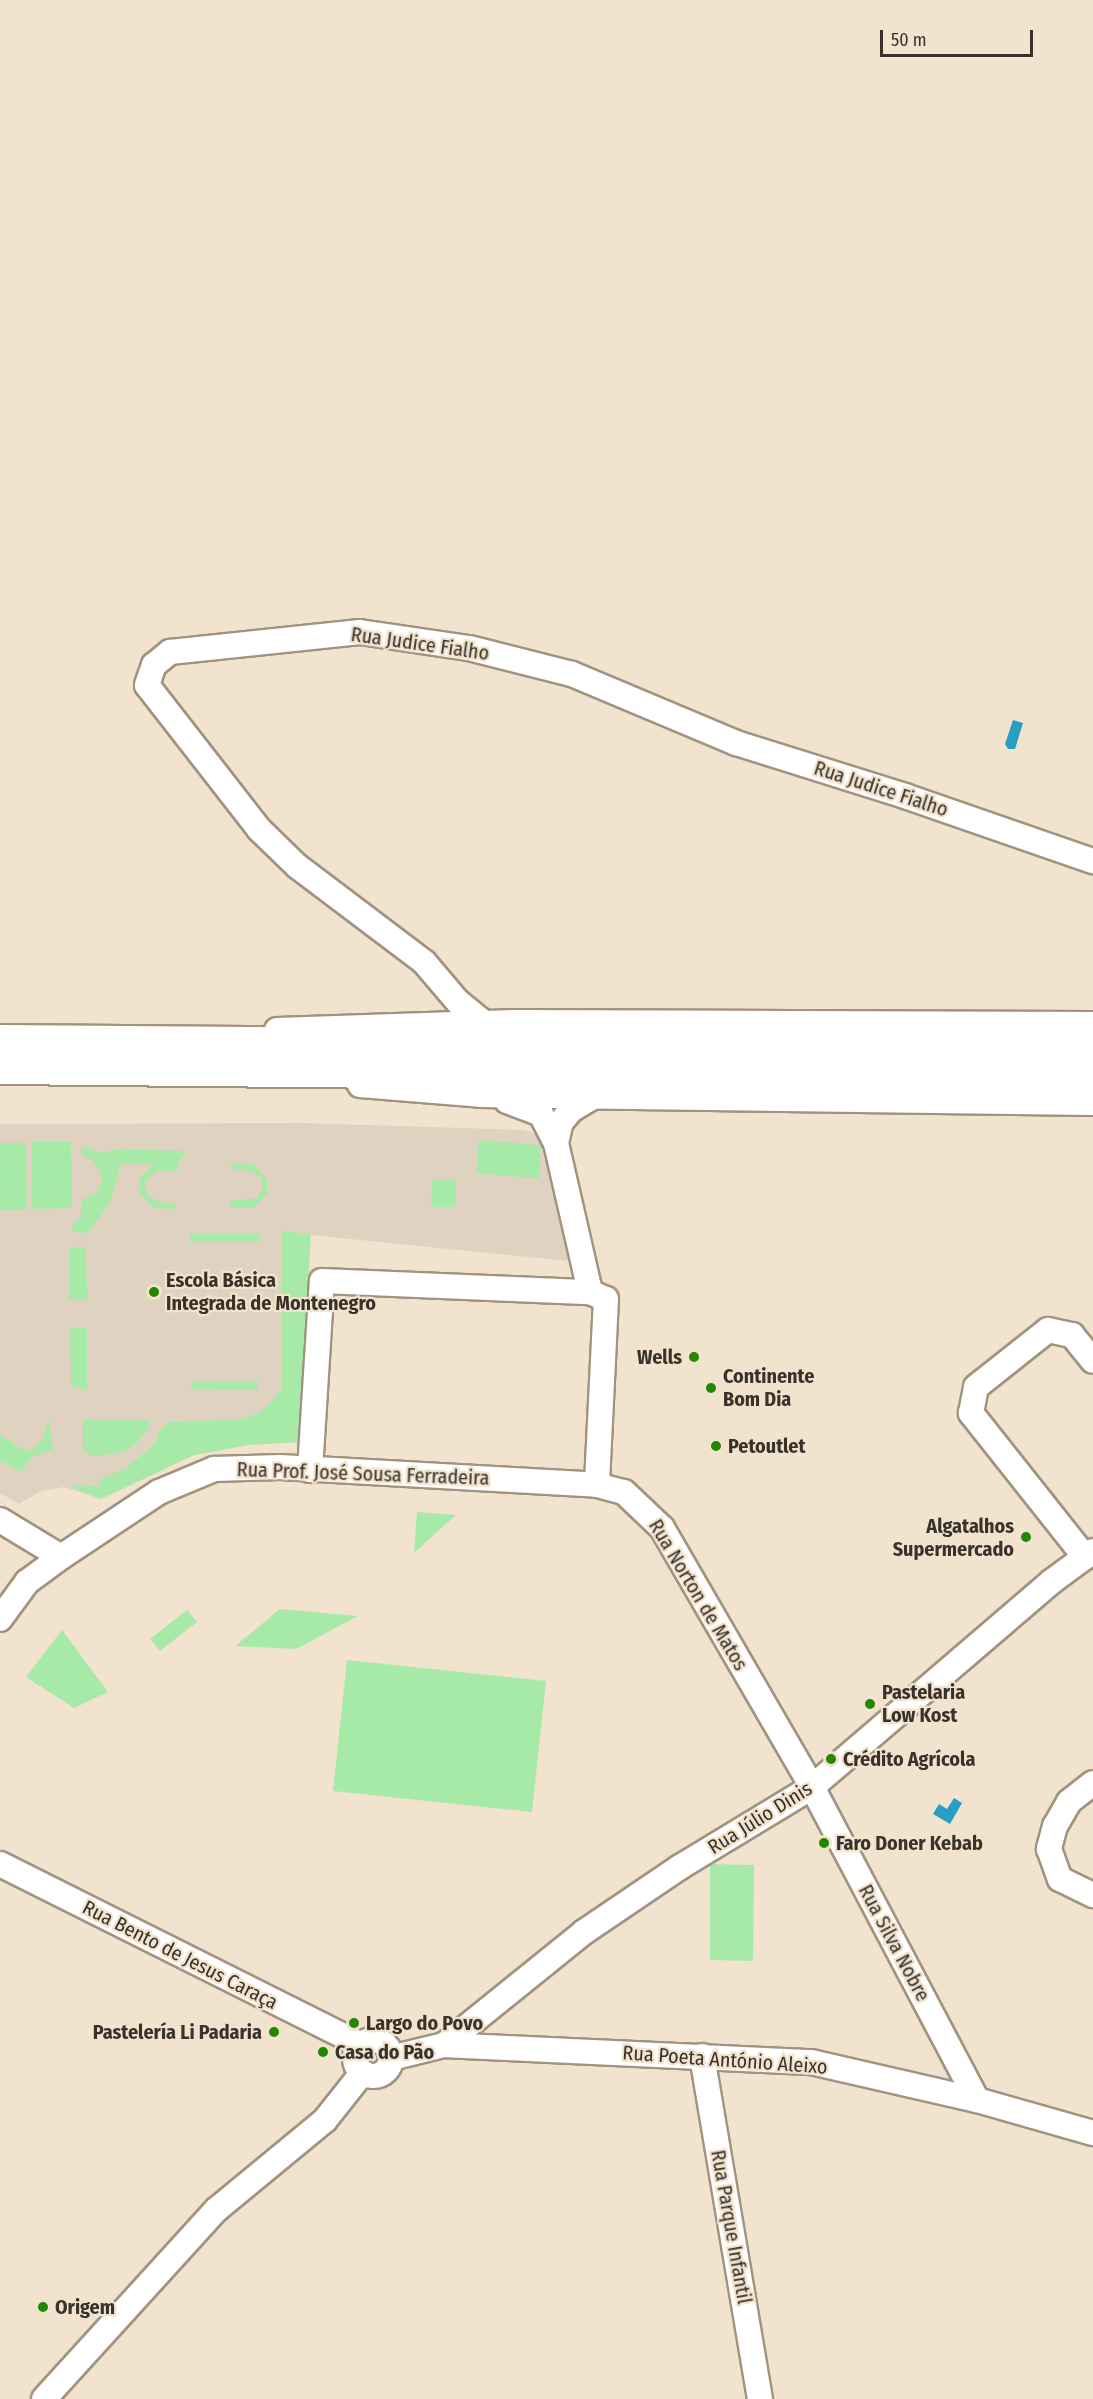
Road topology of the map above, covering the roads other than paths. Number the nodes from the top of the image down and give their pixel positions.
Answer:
1 (1093, 861) edge
2 (438, 978) junction
3 (483, 1022) junction
4 (416, 1024) junction
5 (1093, 1024) edge
6 (0, 1041) edge
7 (1093, 1050) edge
8 (170, 1055) junction
9 (0, 1067) edge
10 (1093, 1078) edge
11 (482, 1095) junction
12 (594, 1096) junction
13 (1093, 1103) edge
14 (556, 1143) junction
15 (590, 1292) junction
16 (1093, 1361) edge
17 (310, 1470) junction
18 (597, 1485) junction
19 (0, 1521) edge
20 (1089, 1554) edge
21 (61, 1557) junction
22 (0, 1619) edge
23 (1093, 1783) edge
24 (812, 1787) junction
25 (0, 1864) edge
26 (1093, 1895) edge
27 (361, 2045) junction
28 (444, 2045) junction
29 (702, 2056) junction
30 (391, 2058) junction
31 (363, 2072) junction
32 (977, 2100) junction
33 (1093, 2133) edge
34 (44, 2399) edge
35 (760, 2399) edge

1 - 2 street, Rua Judice Fialho
2 - 3 street, Rua Judice Fialho
2 - 4 street
3 - 4 street
3 - 5 street
4 - 8 street
6 - 8 main road
7 - 8 main road
8 - 9 main road
8 - 10 main road
8 - 11 street
11 - 12 street
11 - 14 street
12 - 13 street
12 - 14 street
14 - 15 street
15 - 17 street
15 - 18 street
16 - 20 street
17 - 18 street, Rua Prof. José Sousa Ferradeira
17 - 21 street, Rua Prof. José Sousa Ferradeira
18 - 24 street, Rua Norton de Matos
19 - 21 street
20 - 24 street, Rua Júlio Dinis
21 - 22 street, Rua Prof. José Sousa Ferradeira
23 - 26 street
24 - 28 street, Rua Júlio Dinis
24 - 32 street, Rua Silva Nobre
25 - 27 street, Rua Bento de Jesus Caraça
27 - 30 street
27 - 31 street
28 - 29 street, Rua Poeta António Aleixo
28 - 30 street
29 - 32 street, Rua Poeta António Aleixo
29 - 35 street, Rua Parque Infantil
30 - 31 street
31 - 34 street
32 - 33 street, Rua Poeta António Aleixo

